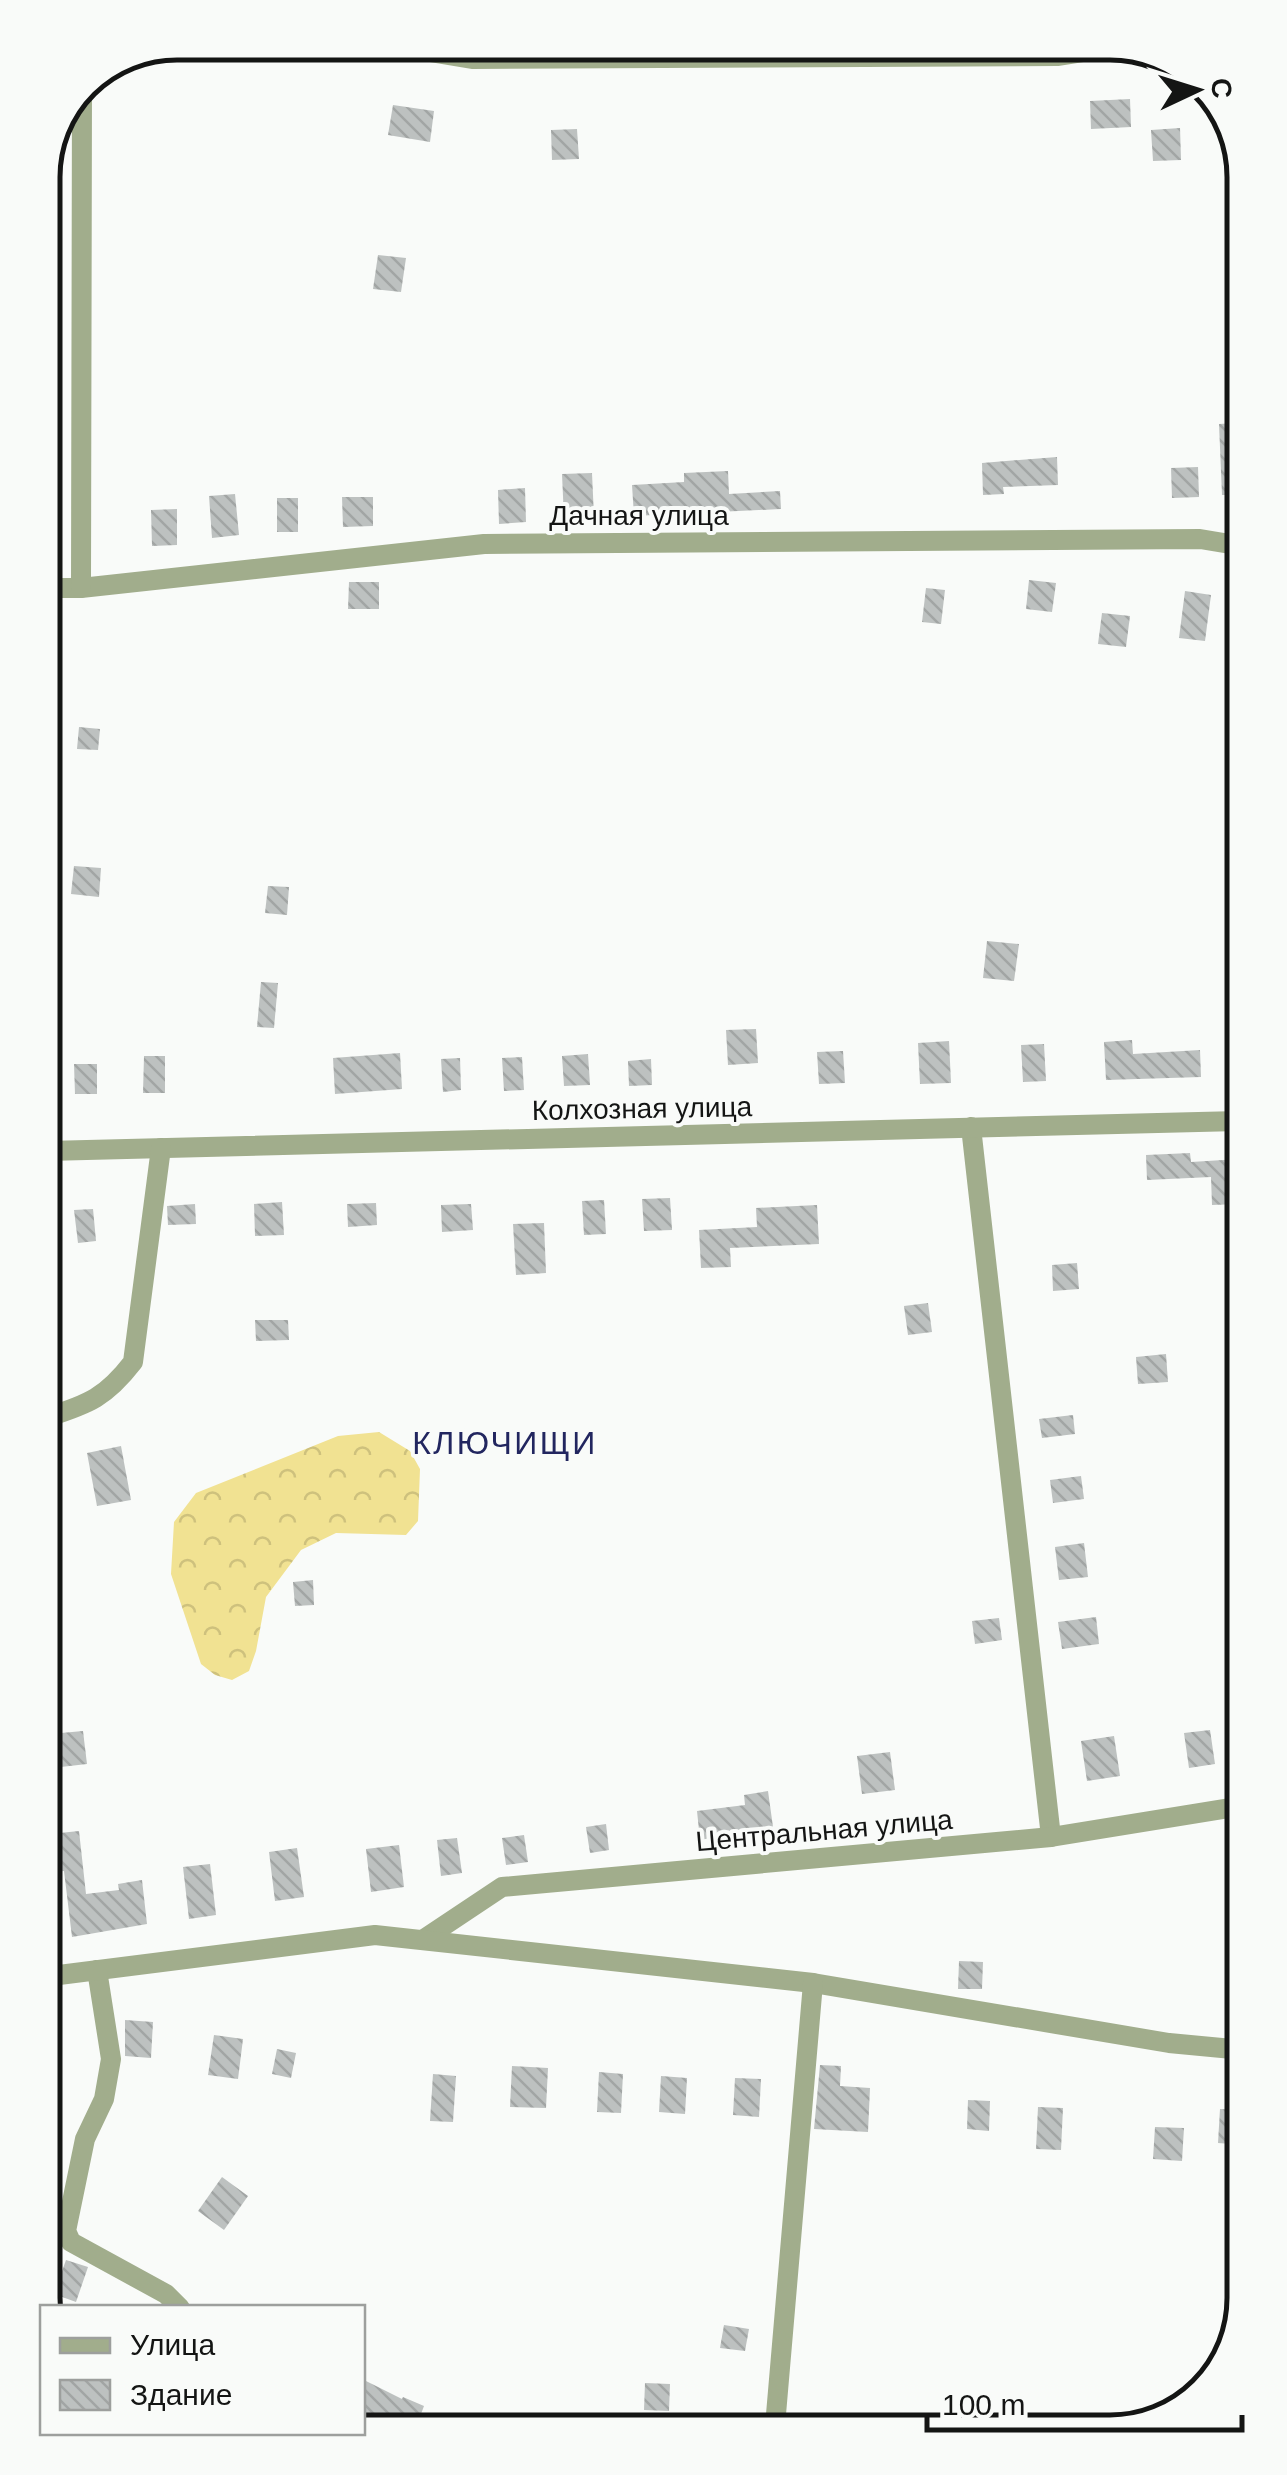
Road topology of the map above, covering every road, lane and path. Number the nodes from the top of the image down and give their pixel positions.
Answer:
1 (82, 109) edge
2 (1227, 544) edge
3 (60, 588) edge
4 (81, 588) junction
5 (1227, 1121) edge
6 (970, 1127) junction
7 (161, 1148) junction
8 (60, 1151) edge
9 (60, 1412) edge
10 (1227, 1808) edge
11 (1051, 1837) junction
12 (424, 1939) junction
13 (97, 1970) junction
14 (60, 1975) edge
15 (813, 1982) junction
16 (1227, 2048) edge
17 (177, 2305) edge
18 (775, 2415) edge

1 - 4 street
2 - 4 street, Дачная улица
3 - 4 street, Дачная улица
5 - 6 street, Колхозная улица
6 - 7 street, Колхозная улица
6 - 11 street
7 - 8 street, Колхозная улица
7 - 9 street
10 - 11 street, Центральная улица
11 - 12 street, Центральная улица
12 - 13 street
12 - 15 street
13 - 14 street
13 - 17 street
15 - 16 street
15 - 18 street

